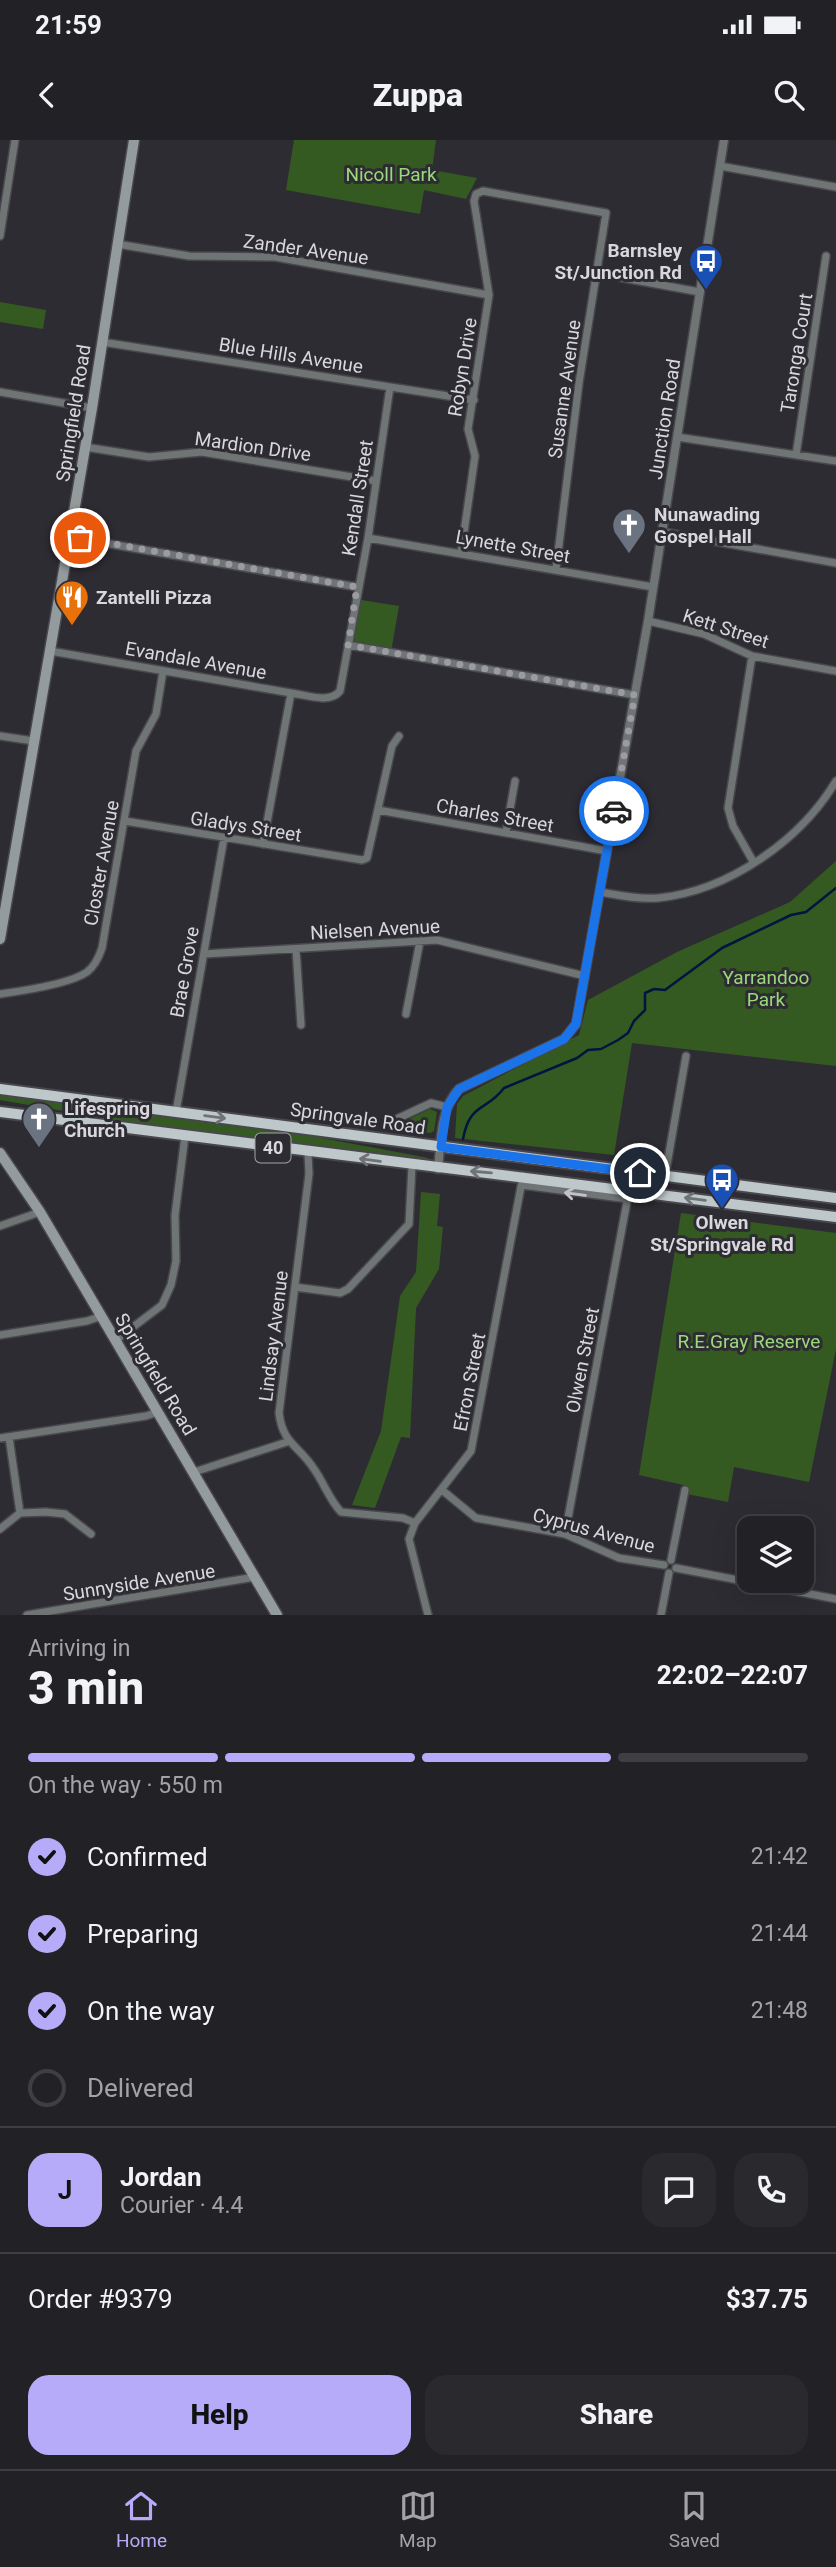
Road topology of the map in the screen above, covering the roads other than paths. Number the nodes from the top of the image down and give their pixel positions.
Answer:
1 (15, 140) edge
2 (134, 140) edge
3 (724, 140) edge
4 (720, 166) junction
5 (836, 187) edge
6 (606, 213) joint
7 (0, 236) edge
8 (117, 244) junction
9 (826, 256) dead end
10 (597, 273) junction
11 (700, 292) junction
12 (489, 295) junction
13 (102, 342) junction
14 (390, 387) junction
15 (0, 392) edge
16 (474, 400) junction
17 (92, 408) junction
18 (677, 437) junction
19 (85, 447) junction
20 (796, 455) junction
21 (836, 461) edge
22 (376, 481) junction
23 (663, 532) junction
24 (70, 537) junction
25 (368, 538) junction
26 (461, 553) junction
27 (836, 563) edge
28 (556, 569) junction
29 (357, 587) junction
30 (653, 587) junction
31 (648, 621) junction
32 (348, 645) junction
33 (50, 651) junction
34 (752, 656) junction
35 (163, 671) junction
36 (836, 671) edge
37 (291, 692) junction
38 (635, 695) junction
39 (336, 696) joint
40 (0, 736) edge
41 (399, 736) dead end
42 (34, 741) junction
43 (515, 781) dead end
44 (836, 781) edge
45 (378, 810) junction
46 (125, 821) junction
47 (506, 832) junction
48 (224, 838) junction
49 (264, 844) junction
50 (607, 851) junction
51 (754, 863) junction
52 (600, 892) junction
53 (0, 939) edge
54 (420, 941) junction
55 (296, 949) junction
56 (204, 954) junction
57 (585, 976) junction
58 (0, 994) edge
59 (406, 1014) dead end
60 (301, 1025) dead end
61 (686, 1056) dead end
62 (0, 1089) edge
63 (447, 1107) junction
64 (0, 1112) edge
65 (176, 1112) junction
66 (388, 1124) dead end
67 (185, 1136) junction
68 (441, 1147) junction
69 (0, 1153) edge
70 (308, 1153) junction
71 (412, 1166) junction
72 (438, 1169) junction
73 (665, 1176) junction
74 (523, 1181) junction
75 (629, 1195) junction
76 (836, 1198) edge
77 (40, 1212) junction
78 (836, 1217) edge
79 (0, 1226) edge
80 (295, 1287) junction
81 (102, 1316) junction
82 (0, 1335) edge
83 (116, 1340) junction
84 (158, 1412) junction
85 (9, 1437) junction
86 (0, 1438) edge
87 (287, 1442) junction
88 (194, 1472) junction
89 (442, 1490) junction
90 (685, 1490) dead end
91 (20, 1513) junction
92 (415, 1522) junction
93 (0, 1529) edge
94 (90, 1534) dead end
95 (565, 1534) junction
96 (667, 1563) junction
97 (676, 1568) junction
98 (669, 1573) junction
99 (255, 1577) junction
100 (737, 1578) edge
101 (810, 1593) edge
102 (836, 1599) edge
103 (27, 1615) edge
104 (277, 1615) edge
105 (428, 1615) edge
106 (661, 1615) edge

1 - 7 street
2 - 8 main road, Springfield Road
3 - 4 street, Junction Road
4 - 5 street
4 - 11 street, Junction Road
6 - 10 street, Susanne Avenue
6 - 12 street, Robyn Drive
8 - 12 street, Zander Avenue
8 - 13 main road, Springfield Road
9 - 20 street, Taronga Court
10 - 11 street
10 - 28 street, Susanne Avenue
11 - 18 street, Junction Road
12 - 16 street, Robyn Drive
13 - 14 street, Blue Hills Avenue
13 - 17 main road, Springfield Road
14 - 16 street, Blue Hills Avenue
14 - 22 street, Kendall Street
15 - 17 street
16 - 26 street, Robyn Drive
17 - 19 main road, Springfield Road
18 - 20 street
18 - 23 street, Junction Road
19 - 22 street, Mardion Drive
19 - 24 main road, Springfield Road
20 - 21 street
22 - 25 street, Kendall Street
23 - 27 street
23 - 30 street, Junction Road
24 - 29 street
24 - 33 main road, Springfield Road
25 - 26 street, Lynette Street
25 - 29 street, Kendall Street
26 - 28 street, Lynette Street
28 - 30 street, Lynette Street
29 - 32 street, Kendall Street
30 - 31 street, Junction Road
31 - 34 street, Kett Street
31 - 38 street, Junction Road
32 - 38 street
32 - 39 street, Kendall Street
33 - 35 street, Evandale Avenue
33 - 42 main road, Springfield Road
34 - 36 street, Kett Street
34 - 51 street
35 - 37 street, Evandale Avenue
35 - 46 street, Closter Avenue
37 - 39 street, Evandale Avenue
37 - 49 street
38 - 50 street, Junction Road
40 - 42 street
41 - 45 street
42 - 53 main road, Springfield Road
43 - 47 street
44 - 51 street
45 - 47 street, Charles Street
45 - 49 street, Gladys Street
46 - 48 street, Gladys Street
46 - 58 street, Closter Avenue
47 - 50 street, Charles Street
48 - 49 street, Gladys Street
48 - 56 street, Brae Grove
50 - 52 street, Junction Road
51 - 52 street
52 - 57 street, Junction Road
54 - 55 street, Nielsen Avenue
54 - 57 street, Nielsen Avenue
54 - 59 street
55 - 56 street, Nielsen Avenue
55 - 60 street
56 - 65 street, Brae Grove
57 - 63 street, Junction Road
61 - 73 street
62 - 65 highway, Springvale Road / 40
63 - 66 street
63 - 68 street
64 - 67 highway, Springvale Road / 40
65 -> 68 highway, Springvale Road / 40
67 - 70 highway, Springvale Road / 40
67 - 83 street
68 - 72 street
68 - 73 highway, Springvale Road / 40
69 - 77 main road, Springfield Road
71 -> 70 highway, Springvale Road / 40
70 - 80 street, Lindsay Avenue
71 - 72 highway, Springvale Road / 40
71 - 80 street
74 -> 72 highway, Springvale Road / 40
73 - 76 highway, Springvale Road / 40
75 -> 74 highway, Springvale Road / 40
74 - 89 street, Efron Street
78 -> 75 highway, Springvale Road / 40
75 - 95 street, Olwen Street
77 - 79 street
77 - 81 main road, Springfield Road
80 - 87 street, Lindsay Avenue
81 - 82 street
81 - 83 main road, Springfield Road
83 - 84 main road, Springfield Road
84 - 85 street
84 - 88 main road, Springfield Road
85 - 86 street
85 - 91 street
87 - 88 street
87 - 92 street
88 - 99 main road, Springfield Road
89 - 92 street, Efron Street
89 - 95 street, Cyprus Avenue
90 - 96 street
91 - 93 street
91 - 94 street
92 - 105 street
95 - 96 street, Cyprus Avenue
96 - 97 street
96 - 98 street
97 - 98 street
97 - 100 street, Cyprus Avenue
98 - 106 street
99 - 103 street, Sunnyside Avenue
99 - 104 main road, Springfield Road
101 - 102 street, Cyprus Avenue

